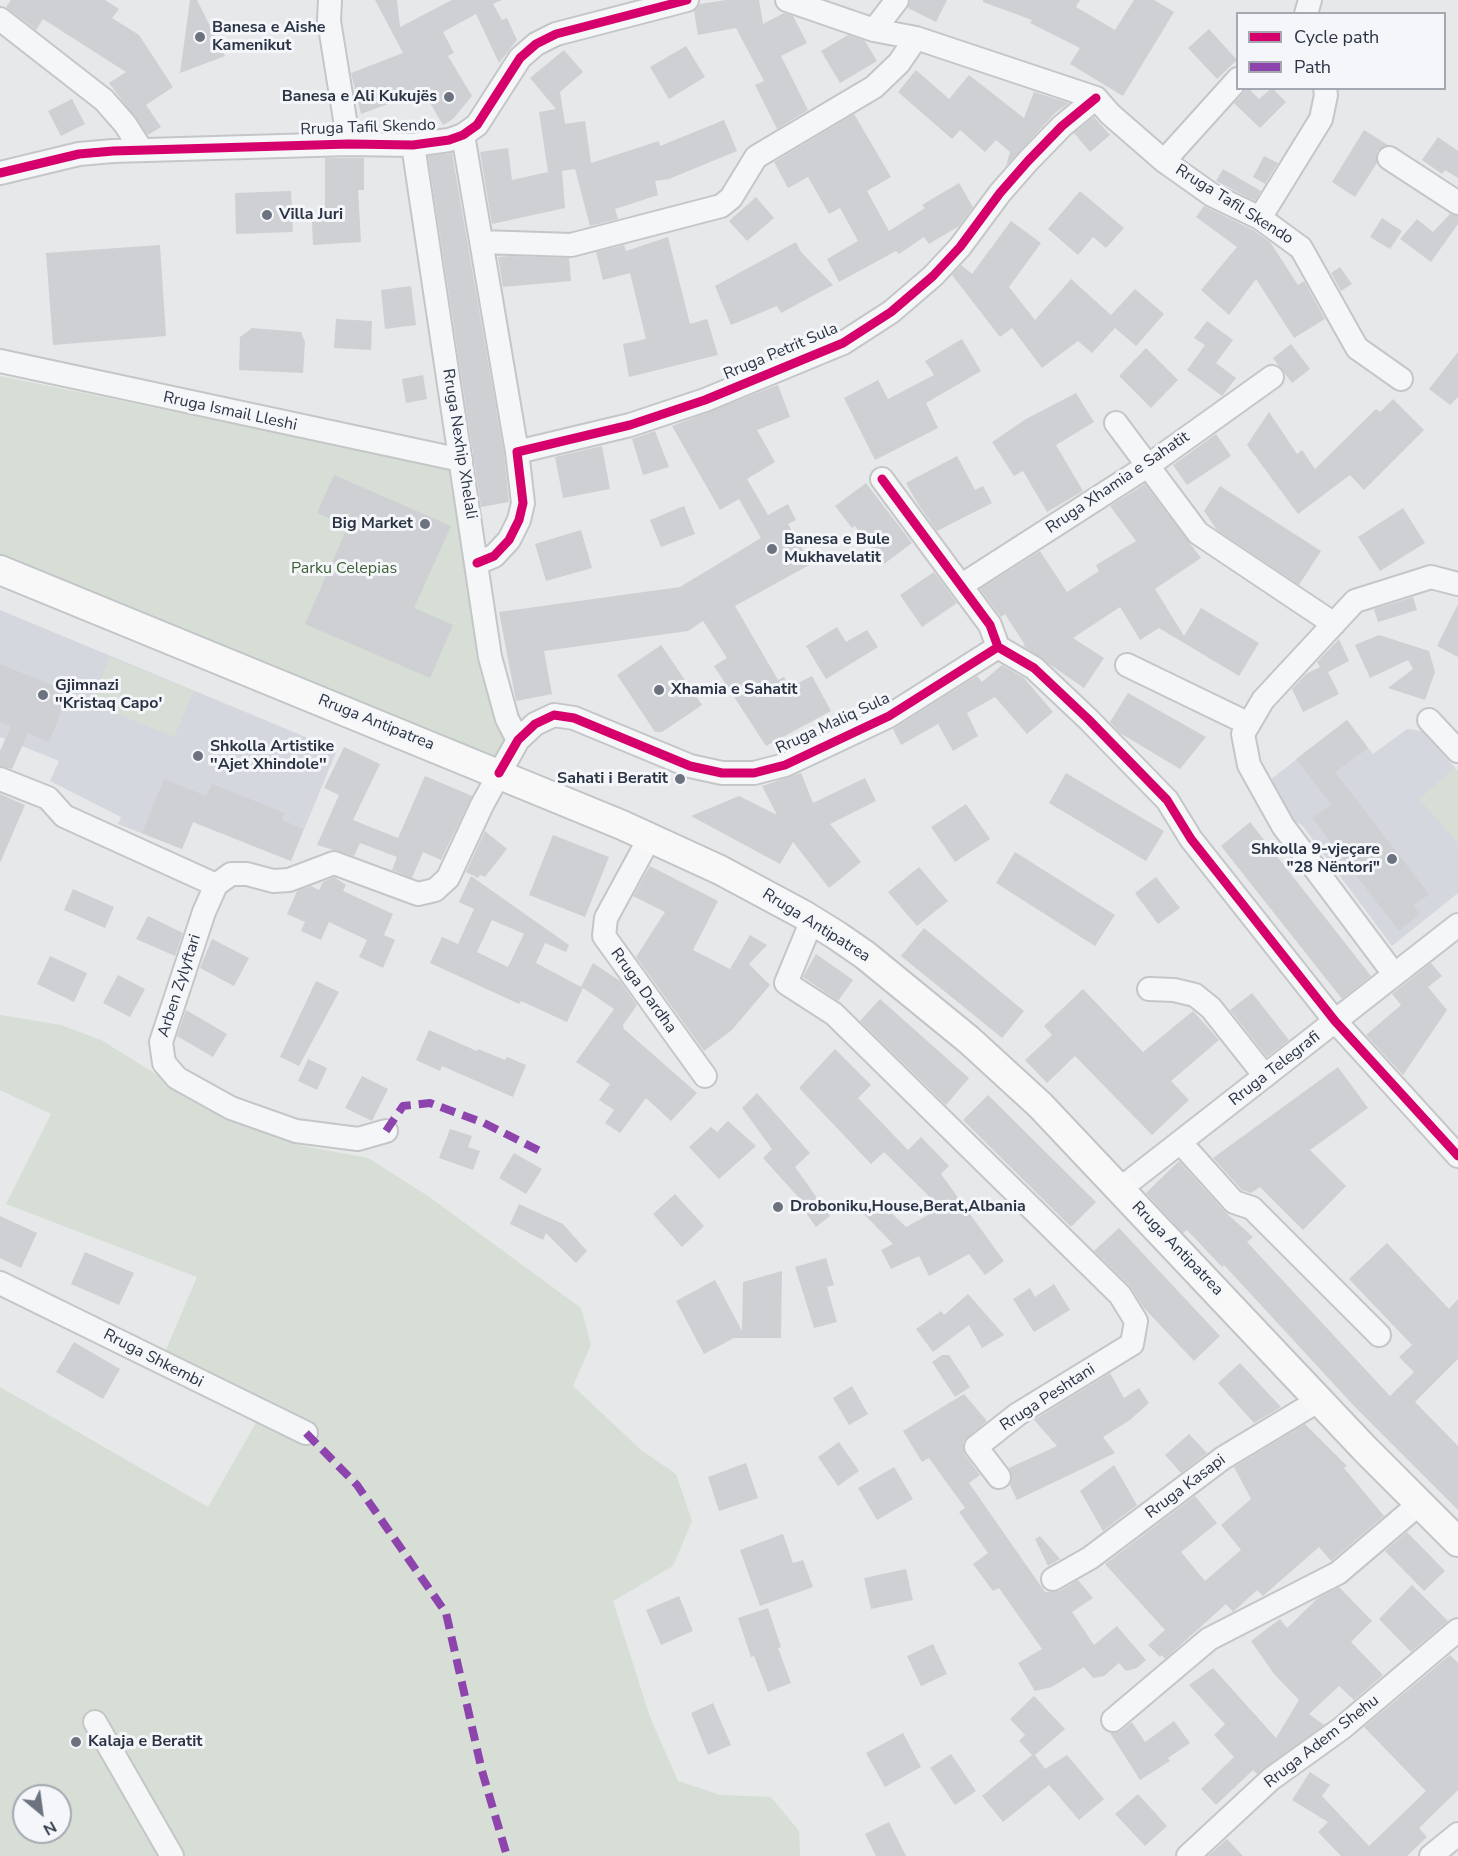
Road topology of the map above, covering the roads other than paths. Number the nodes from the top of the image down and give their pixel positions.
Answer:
1 (330, 0) edge
2 (787, 0) edge
3 (897, 0) edge
4 (680, 1) edge
5 (0, 19) edge
6 (874, 30) junction
7 (916, 38) junction
8 (1236, 81) edge
9 (1325, 90) edge
10 (1096, 98) junction
11 (463, 135) junction
12 (349, 144) junction
13 (413, 145) junction
14 (141, 149) junction
15 (1389, 158) dead end
16 (1164, 161) junction
17 (0, 173) edge
18 (1458, 203) edge
19 (1260, 218) junction
20 (481, 242) junction
21 (0, 361) edge
22 (1272, 377) dead end
23 (1401, 379) dead end
24 (1116, 423) dead end
25 (517, 452) junction
26 (461, 460) junction
27 (1149, 465) junction
28 (882, 479) dead end
29 (477, 562) junction
30 (0, 570) edge
31 (1458, 584) edge
32 (962, 585) junction
33 (1334, 624) junction
34 (998, 647) junction
35 (1127, 665) dead end
36 (1429, 720) dead end
37 (1249, 724) junction
38 (518, 740) junction
39 (1458, 751) edge
40 (499, 773) junction
41 (0, 778) edge
42 (650, 837) junction
43 (216, 885) junction
44 (812, 920) junction
45 (1458, 925) edge
46 (1394, 974) junction
47 (1149, 989) dead end
48 (1335, 1022) junction
49 (705, 1076) dead end
50 (1265, 1076) junction
51 (386, 1131) dead end
52 (1180, 1142) junction
53 (1458, 1156) edge
54 (1120, 1189) junction
55 (0, 1283) edge
56 (1379, 1335) dead end
57 (1321, 1399) junction
58 (306, 1433) dead end
59 (999, 1477) dead end
60 (1419, 1504) junction
61 (1458, 1542) edge
62 (1053, 1579) dead end
63 (1458, 1630) edge
64 (1113, 1720) dead end
65 (95, 1722) dead end
66 (1458, 1834) edge
67 (172, 1856) edge
68 (1188, 1856) edge
69 (1431, 1856) edge

1 - 12 street
2 - 6 street, Rruga Tafil Skendo
3 - 6 street
4 - 11 street
5 - 14 street
6 - 7 street, Rruga Tafil Skendo
7 - 10 street, Rruga Tafil Skendo
7 - 20 street
8 - 16 street
9 - 19 street
10 - 16 street, Rruga Tafil Skendo
10 - 25 street, Rruga Petrit Sula
11 - 13 street, Rruga Tafil Skendo
11 - 20 street
12 - 13 street, Rruga Tafil Skendo
12 - 14 street, Rruga Tafil Skendo
13 - 26 street, Rruga Nexhip Xhelali
14 - 17 street, Rruga Tafil Skendo
15 - 18 street
16 - 19 street, Rruga Tafil Skendo
19 - 23 street, Rruga Tafil Skendo
20 - 25 street
21 - 26 street, Rruga Ismail Lleshi
22 - 27 street, Rruga Xhamia e Sahatit
24 - 27 street
25 - 29 street
26 - 29 street, Rruga Nexhip Xhelali
27 - 32 street, Rruga Xhamia e Sahatit
27 - 33 street
28 - 32 street
29 - 38 street, Rruga Nexhip Xhelali
30 - 40 main road, Rruga Antipatrea
31 - 33 street
32 - 34 street
33 - 37 street
34 - 38 street, Rruga Maliq Sula
34 - 48 street
35 - 37 street
36 - 39 street
37 - 46 street
38 - 40 street, Rruga Maliq Sula
40 - 42 main road, Rruga Antipatrea
40 - 43 street
41 - 43 street
42 - 44 main road, Rruga Antipatrea
42 - 49 street, Rruga Dardha
43 - 51 street, Arben Zylyftari
44 - 54 main road, Rruga Antipatrea
44 - 59 street, Rruga Peshtani
45 - 46 street, Rruga Telegrafi
46 - 48 street, Rruga Telegrafi
47 - 50 street
48 - 50 street, Rruga Telegrafi
48 - 53 street
50 - 52 street, Rruga Telegrafi
52 - 54 street, Rruga Telegrafi
52 - 56 street
54 - 57 main road, Rruga Antipatrea
55 - 58 street, Rruga Shkembi
57 - 60 main road, Rruga Antipatrea
57 - 62 street, Rruga Kasapi
60 - 61 main road, Rruga Antipatrea
60 - 64 street
63 - 68 street, Rruga Adem Shehu
65 - 67 street
66 - 69 street

